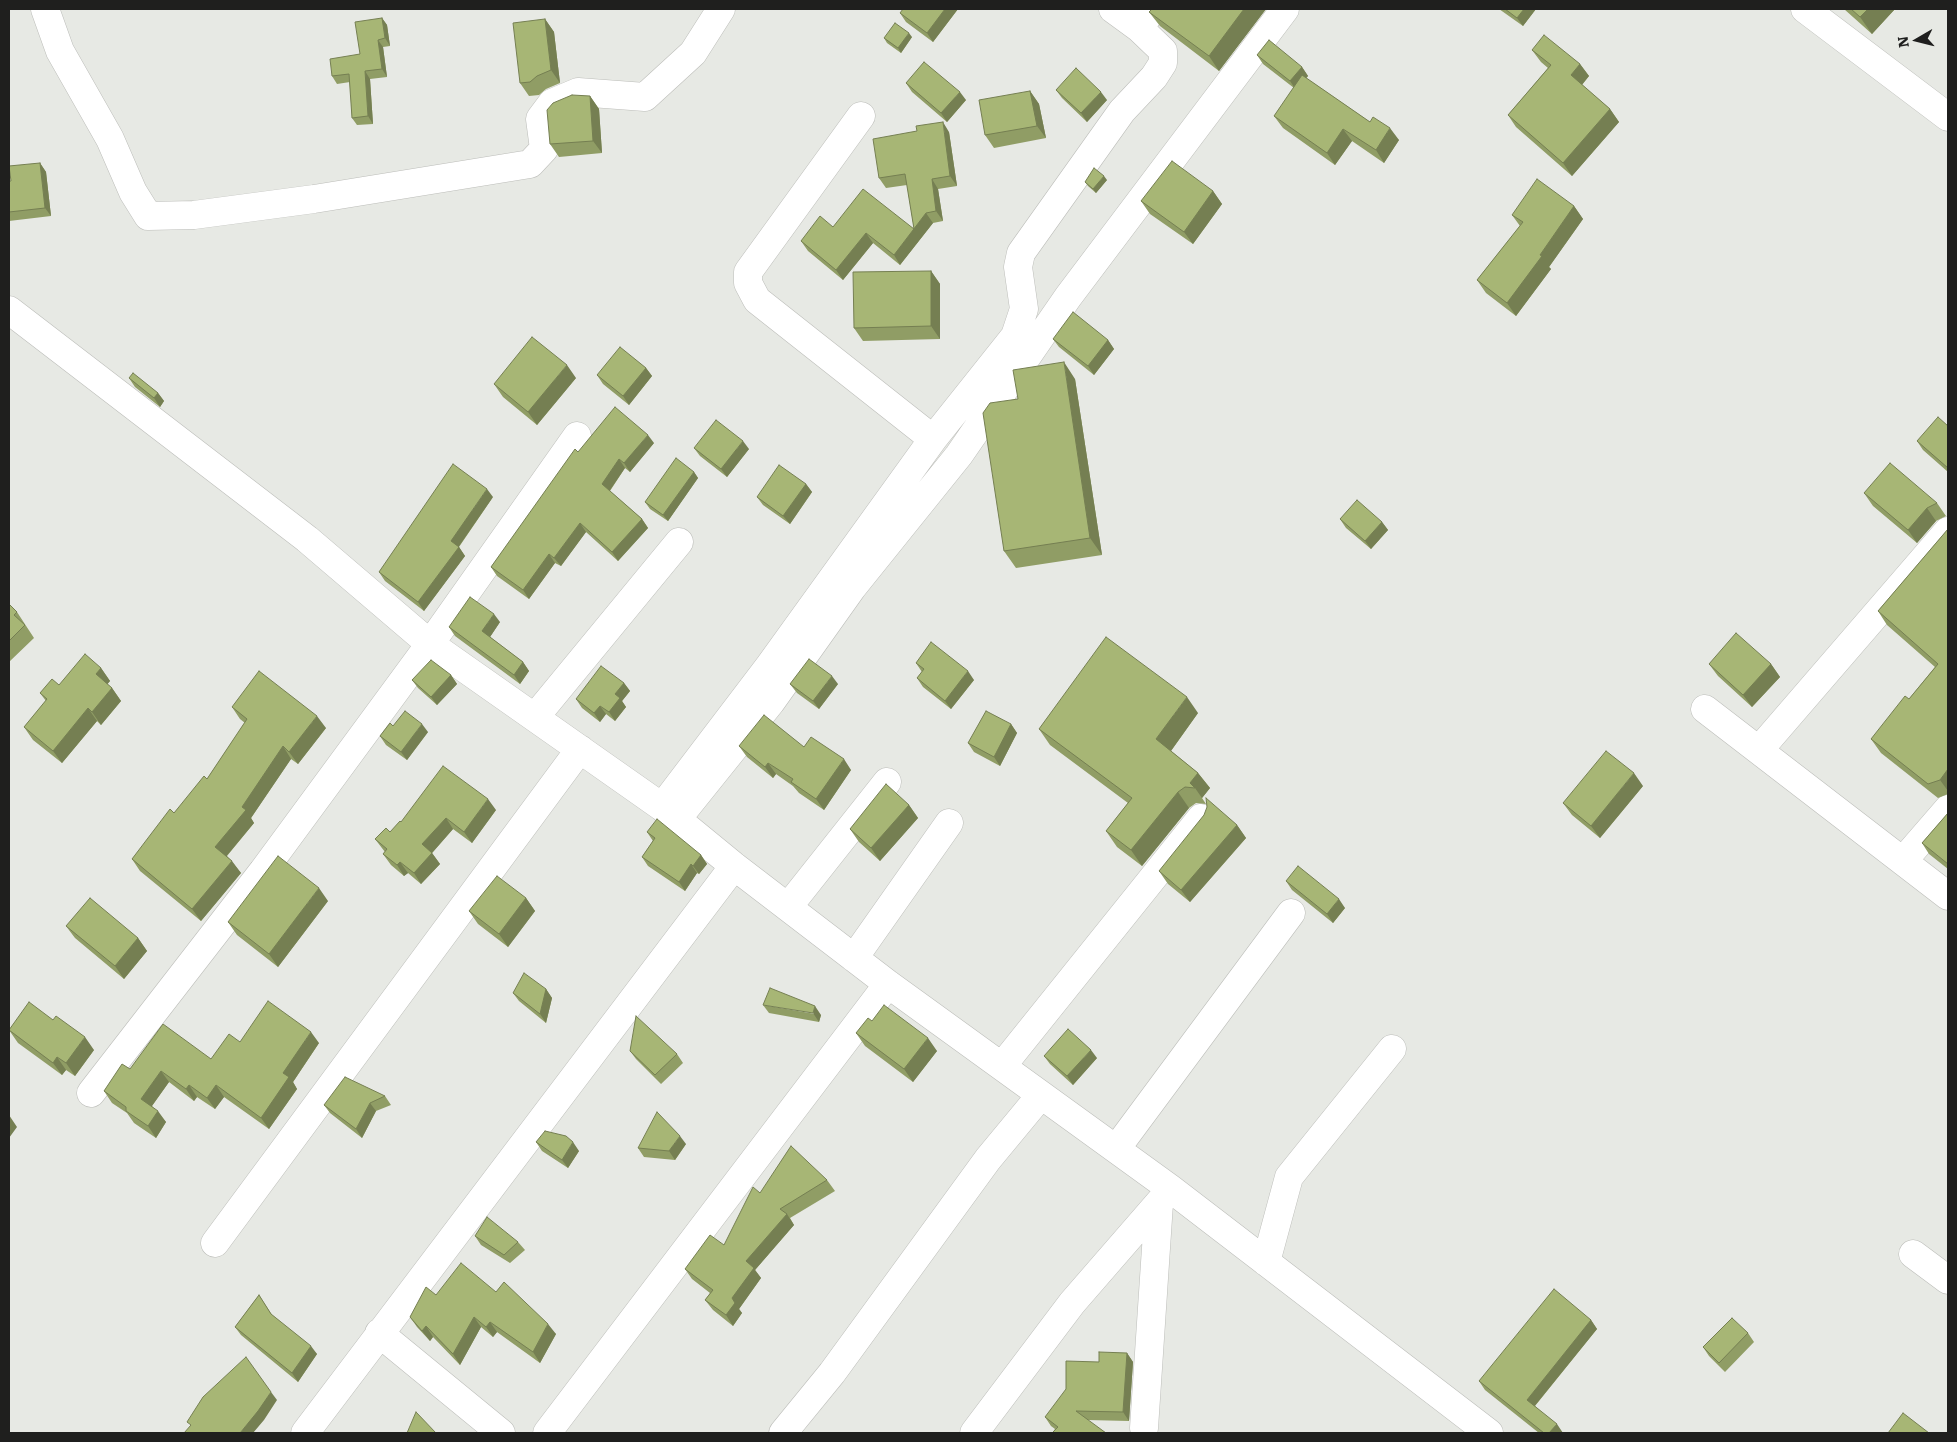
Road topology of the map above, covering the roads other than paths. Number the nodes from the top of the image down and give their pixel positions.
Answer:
1 (45, 9) edge
2 (721, 9) edge
3 (1113, 9) edge
4 (1285, 9) edge
5 (1805, 9) edge
6 (1146, 18) edge
7 (861, 116) dead end
8 (1948, 117) edge
9 (9, 310) edge
10 (577, 436) dead end
11 (933, 439) junction
12 (1948, 531) edge
13 (679, 542) dead end
14 (430, 644) junction
15 (1705, 708) dead end
16 (535, 717) junction
17 (580, 750) junction
18 (1759, 750) junction
19 (886, 782) edge
20 (1948, 809) edge
21 (670, 813) junction
22 (1201, 818) edge
23 (949, 823) dead end
24 (1903, 861) junction
25 (734, 866) junction
26 (1948, 896) edge
27 (788, 907) junction
28 (1292, 913) dead end
29 (854, 958) junction
30 (888, 984) junction
31 (1392, 1049) dead end
32 (1002, 1066) junction
33 (91, 1093) dead end
34 (1041, 1095) junction
35 (1116, 1149) junction
36 (1165, 1196) junction
37 (215, 1243) dead end
38 (1913, 1254) dead end
39 (1266, 1262) junction
40 (1948, 1280) edge
41 (379, 1333) junction
42 (1144, 1428) dead end
43 (305, 1433) edge
44 (501, 1433) edge
45 (547, 1433) edge
46 (784, 1433) edge
47 (974, 1433) edge
48 (1489, 1433) edge

1 - 2 street
3 - 6 street
4 - 21 street
5 - 8 street
6 - 11 street
7 - 11 street
9 - 14 street
10 - 14 street
11 - 21 street
12 - 18 street
13 - 16 street
14 - 16 street
14 - 33 street
15 - 18 street
16 - 17 street
17 - 21 street
17 - 37 street
18 - 24 street
19 - 27 street
20 - 24 street
21 - 25 street
22 - 32 street
23 - 29 street
24 - 26 street
25 - 27 street
25 - 41 street
27 - 29 street
28 - 35 street
29 - 30 street
30 - 32 street
30 - 45 street
31 - 39 street
32 - 34 street
34 - 35 street
34 - 46 street
35 - 36 street
36 - 39 street
36 - 42 street
36 - 47 street
38 - 40 street
39 - 48 street
41 - 43 street
41 - 44 street

